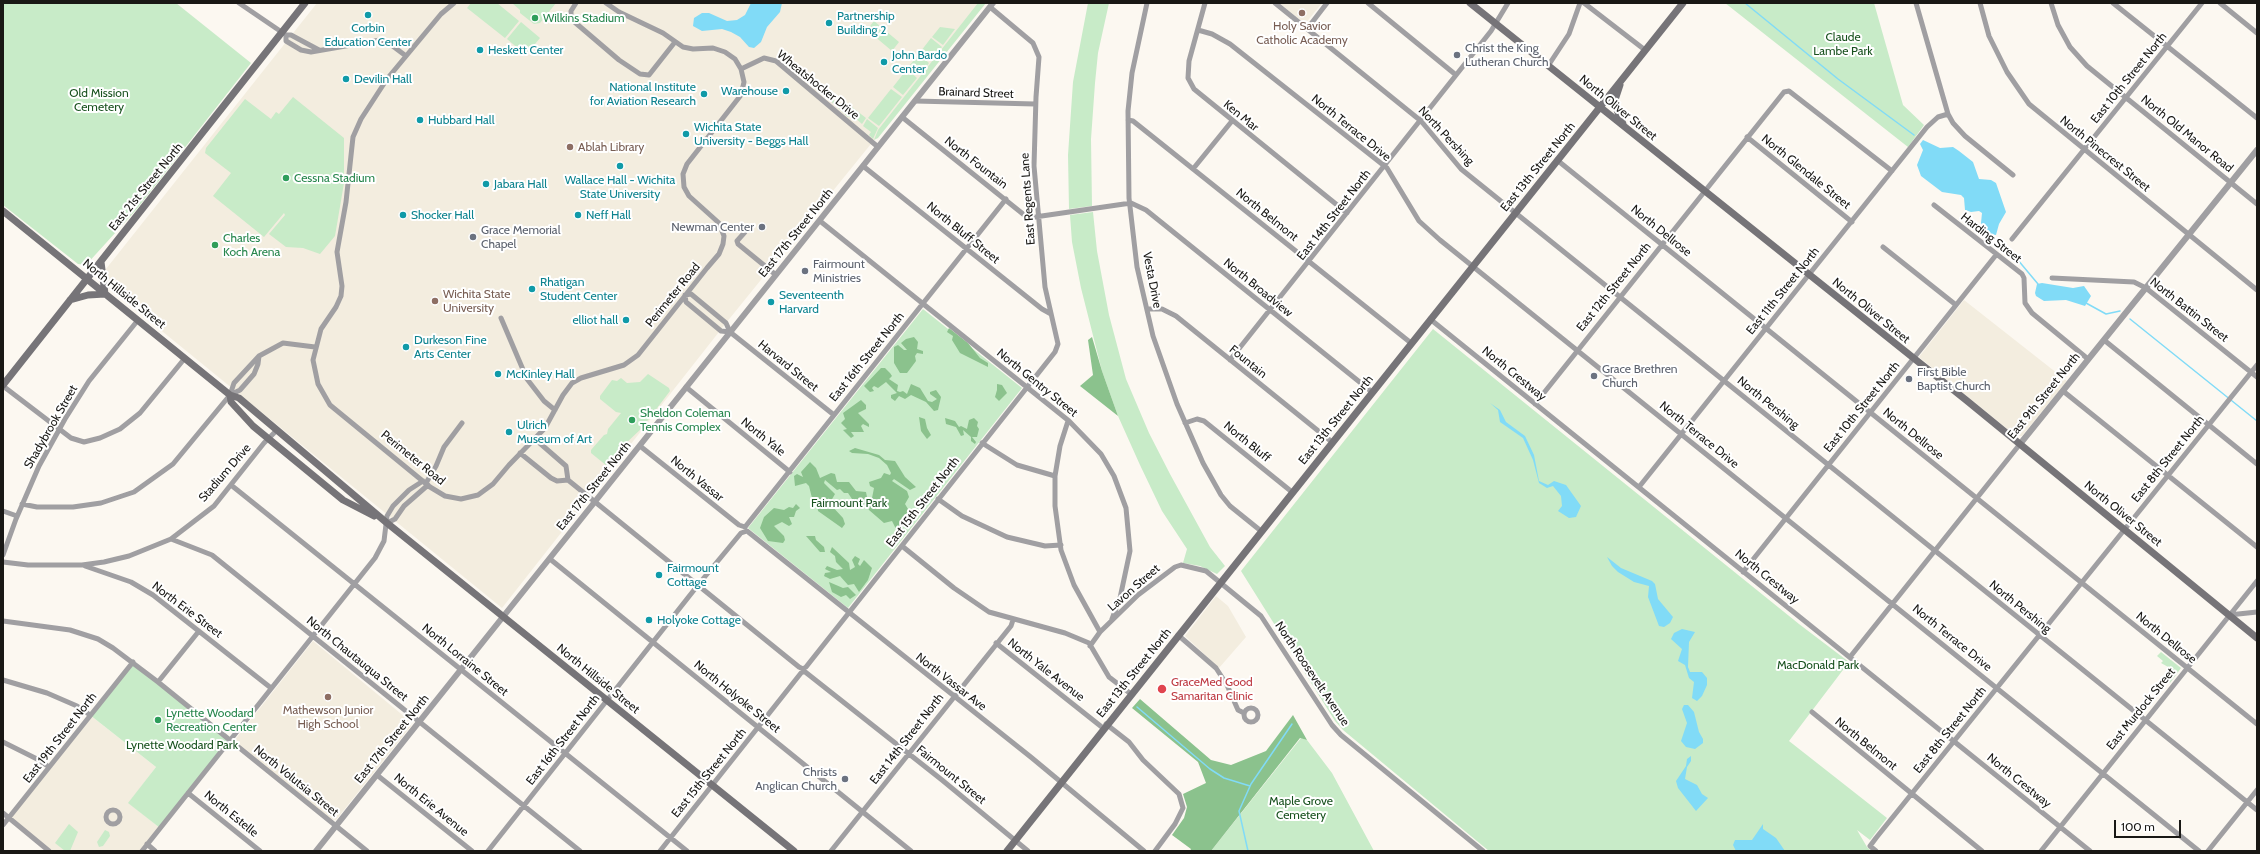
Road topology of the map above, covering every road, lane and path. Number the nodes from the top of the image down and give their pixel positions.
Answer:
1 (239, 3) edge
2 (305, 3) edge
3 (454, 3) edge
4 (576, 3) edge
5 (606, 3) edge
6 (1147, 3) edge
7 (1205, 3) edge
8 (1275, 3) edge
9 (1328, 3) edge
10 (1368, 3) edge
11 (1470, 3) edge
12 (1508, 3) edge
13 (1580, 3) edge
14 (1584, 3) edge
15 (1683, 3) edge
16 (1916, 3) edge
17 (1980, 3) edge
18 (2051, 3) edge
19 (2113, 3) edge
20 (2202, 3) edge
21 (2220, 3) edge
22 (992, 5) edge
23 (1496, 25) junction
24 (1307, 29) junction
25 (1198, 30) junction
26 (284, 33) junction
27 (2257, 33) edge
28 (675, 42) junction
29 (2168, 46) junction
30 (1645, 50) junction
31 (406, 56) junction
32 (1548, 66) junction
33 (741, 69) junction
34 (1456, 75) junction
35 (1622, 80) junction
36 (2126, 98) junction
37 (915, 101) junction
38 (1036, 104) junction
39 (1599, 107) junction
40 (1948, 114) junction
41 (902, 117) junction
42 (2257, 118) edge
43 (1128, 120) junction
44 (1421, 120) junction
45 (1232, 121) junction
46 (1625, 128) junction
47 (1747, 138) junction
48 (878, 147) junction
49 (2084, 150) junction
50 (2257, 150) edge
51 (1557, 160) junction
52 (863, 166) junction
53 (1385, 167) junction
54 (1193, 169) junction
55 (1892, 171) junction
56 (2013, 175) dead end
57 (2231, 183) junction
58 (1704, 191) junction
59 (1006, 200) junction
60 (1130, 204) junction
61 (2257, 204) edge
62 (1934, 205) dead end
63 (3, 211) edge
64 (1347, 213) junction
65 (1515, 213) junction
66 (1039, 217) junction
67 (820, 220) junction
68 (1852, 222) junction
69 (744, 232) dead end
70 (2189, 235) junction
71 (2012, 239) dead end
72 (1662, 244) junction
73 (1883, 247) dead end
74 (967, 249) junction
75 (1996, 255) junction
76 (101, 262) junction
77 (1309, 262) junction
78 (1473, 266) junction
79 (776, 275) junction
80 (1809, 275) junction
81 (2052, 278) dead end
82 (87, 279) junction
83 (2146, 288) junction
84 (2257, 290) edge
85 (105, 294) junction
86 (685, 296) junction
87 (1619, 297) junction
88 (70, 300) junction
89 (923, 304) junction
90 (1956, 306) junction
91 (1147, 309) junction
92 (1270, 311) junction
93 (1052, 314) junction
94 (501, 318) dead end
95 (1430, 319) junction
96 (138, 320) junction
97 (1767, 328) junction
98 (730, 332) junction
99 (2104, 340) junction
100 (1411, 343) junction
101 (315, 346) junction
102 (1057, 346) joint
103 (1577, 350) junction
104 (259, 356) junction
105 (185, 358) junction
106 (1913, 359) junction
107 (2088, 359) junction
108 (1230, 360) junction
109 (2257, 365) edge
110 (2251, 372) junction
111 (2257, 377) edge
112 (1724, 381) junction
113 (3, 385) edge
114 (686, 387) junction
115 (1027, 387) junction
116 (2063, 391) junction
117 (1372, 392) junction
118 (230, 395) junction
119 (1535, 404) junction
120 (555, 410) junction
121 (1870, 412) junction
122 (834, 415) junction
123 (1068, 421) junction
124 (462, 423) dead end
125 (1185, 423) junction
126 (2209, 425) junction
127 (59, 430) junction
128 (277, 430) junction
129 (1682, 434) junction
130 (269, 439) junction
131 (535, 439) junction
132 (1332, 442) junction
133 (982, 443) junction
134 (2020, 444) junction
135 (640, 446) junction
136 (520, 453) junction
137 (2257, 464) edge
138 (1828, 465) junction
139 (790, 472) junction
140 (1054, 476) junction
141 (2168, 476) junction
142 (568, 480) junction
143 (426, 483) junction
144 (231, 485) junction
145 (1639, 488) junction
146 (1292, 492) junction
147 (1977, 498) junction
148 (938, 499) junction
149 (595, 502) junction
150 (22, 504) junction
151 (3, 511) edge
152 (17, 516) junction
153 (1786, 518) junction
154 (387, 523) junction
155 (744, 529) junction
156 (2125, 530) junction
157 (1261, 531) junction
158 (171, 539) junction
159 (1061, 545) junction
160 (902, 546) junction
161 (2257, 548) edge
162 (1935, 551) junction
163 (3, 555) edge
164 (550, 559) junction
165 (3, 562) edge
166 (82, 565) junction
167 (1743, 572) junction
168 (2257, 581) edge
169 (1220, 582) junction
170 (2082, 583) junction
171 (354, 584) junction
172 (698, 585) junction
173 (1892, 604) junction
174 (2257, 612) edge
175 (849, 613) junction
176 (2229, 615) junction
177 (504, 616) junction
178 (1013, 620) junction
179 (3, 621) edge
180 (1110, 622) junction
181 (199, 631) junction
182 (1100, 632) junction
183 (1178, 635) junction
184 (2040, 635) junction
185 (313, 636) junction
186 (2257, 638) edge
187 (652, 642) junction
188 (996, 643) junction
189 (1090, 646) junction
190 (1850, 657) junction
191 (132, 662) junction
192 (2187, 668) junction
193 (461, 670) junction
194 (803, 670) junction
195 (3, 680) edge
196 (158, 682) junction
197 (271, 688) junction
198 (1997, 688) junction
199 (1131, 694) junction
200 (954, 696) junction
201 (607, 701) junction
202 (1812, 712) dead end
203 (1244, 713) dead end
204 (90, 715) junction
205 (2145, 720) junction
206 (419, 722) junction
207 (2257, 724) edge
208 (1105, 726) junction
209 (759, 727) junction
210 (230, 740) junction
211 (1954, 741) junction
212 (3, 742) edge
213 (908, 753) junction
214 (565, 754) junction
215 (49, 768) junction
216 (2103, 773) junction
217 (377, 775) junction
218 (1060, 782) junction
219 (712, 785) junction
220 (2257, 790) edge
221 (188, 792) junction
222 (1912, 794) junction
223 (2247, 802) junction
224 (523, 806) junction
225 (2257, 810) edge
226 (862, 812) junction
227 (3, 813) edge
228 (9, 818) junction
229 (3, 825) edge
230 (336, 826) junction
231 (2060, 827) junction
232 (670, 838) junction
233 (1015, 841) junction
234 (147, 844) junction
235 (49, 851) edge
236 (142, 851) edge
237 (155, 851) edge
238 (260, 851) edge
239 (316, 851) edge
240 (367, 851) edge
241 (472, 851) edge
242 (488, 851) edge
243 (580, 851) edge
244 (660, 851) edge
245 (687, 851) edge
246 (794, 851) edge
247 (831, 851) edge
248 (911, 851) edge
249 (1007, 851) edge
250 (1028, 851) edge
251 (1144, 851) edge
252 (1155, 851) edge
253 (1483, 851) edge
254 (1876, 851) edge
255 (1982, 851) edge
256 (2041, 851) edge
257 (2090, 851) edge
258 (2199, 851) edge
259 (2208, 851) edge

1 - 26 street
2 - 26 main road, East 21st Street North
3 - 31 street, Perimeter Road
4 - 28 street
5 - 28 street
6 - 43 street, Vesta Drive
7 - 25 street, Ken Mar
8 - 24 street, North Pershing
9 - 24 street
10 - 34 street
11 - 23 main road, North Oliver Street
12 - 23 street, East 14th Street North
13 - 32 street
14 - 30 street
15 - 30 main road, East 13th Street North
16 - 40 street
17 - 49 street, North Pinecrest Street
18 - 36 street, North Old Manor Road
19 - 29 street
20 - 29 street, East 10th Street North
21 - 27 street
22 - 37 street, East 17th Street North
22 - 38 street, East Regents Lane
23 - 32 main road, North Oliver Street
23 - 34 street, East 14th Street North
24 - 44 street, North Pershing
25 - 45 street, Ken Mar
25 - 53 street, North Terrace Drive
26 - 31 street
26 - 76 main road, East 21st Street North
28 - 33 street
29 - 36 street, East 10th Street North
29 - 42 street
30 - 35 main road, East 13th Street North
31 - 101 street, Perimeter Road
32 - 39 main road, North Oliver Street
33 - 48 street, Wheatshocker Drive
33 - 86 street, Perimeter Road
34 - 44 street, East 14th Street North
35 - 39 main road, East 13th Street North
35 - 46 main road
36 - 49 street, East 10th Street North
36 - 57 street, North Old Manor Road
37 - 38 street, Brainard Street
37 - 41 street, East 17th Street North
38 - 66 street, East Regents Lane
39 - 46 main road, North Oliver Street
39 - 51 main road, East 13th Street North
40 - 55 street, East 11th Street North
40 - 56 street
41 - 48 street, East 17th Street North
41 - 59 street, North Fountain
43 - 54 street, North Belmont
43 - 60 street, Vesta Drive
44 - 53 street, East 14th Street North
44 - 65 street, North Pershing
45 - 54 street
45 - 64 street, Ken Mar
46 - 58 main road, North Oliver Street
47 - 55 street, East 12th Street North
47 - 58 street, East 12th Street North
47 - 68 street, North Glendale Street
48 - 52 street, East 17th Street North
49 - 70 street, North Pinecrest Street
49 - 71 street, East 10th Street North
50 - 57 street, East 9th Street North
51 - 65 main road, East 13th Street North
51 - 72 street, North Dellrose
52 - 67 street, East 17th Street North
52 - 74 street, North Bluff Street
53 - 64 street, East 14th Street North
53 - 78 street, North Terrace Drive
54 - 77 street, North Belmont
55 - 68 street, East 11th Street North
57 - 61 street, North Old Manor Road
57 - 70 street, East 9th Street North
58 - 72 street, East 12th Street North
58 - 80 main road, North Oliver Street
59 - 66 street, North Fountain
59 - 74 street, East 16th Street North
60 - 66 street
60 - 91 street, Vesta Drive
60 - 92 street, North Broadview
62 - 75 street, Harding Street
63 - 82 main road, North Hillside Street
64 - 77 street, East 14th Street North
65 - 78 main road, East 13th Street North
65 - 87 street, North Pershing
66 - 93 street, East Regents Lane
67 - 79 street, East 17th Street North
67 - 89 street, North Gentry Street
68 - 80 street, East 11th Street North
69 - 79 street
70 - 83 street, East 9th Street North
70 - 84 street, North Pinecrest Street
72 - 87 street, East 12th Street North
72 - 97 street, North Dellrose
73 - 90 street
74 - 89 street, East 16th Street North
74 - 93 street, North Bluff Street
75 - 90 street, East 10th Street North
75 - 107 street, Harding Street
76 - 82 main road, East 21st Street North
76 - 85 main road
77 - 92 street, East 14th Street North
77 - 100 street, North Belmont
78 - 95 main road, East 13th Street North
78 - 103 street, North Terrace Drive
79 - 98 street, East 17th Street North
80 - 97 street, East 11th Street North
80 - 106 main road, North Oliver Street
81 - 83 street, North Battin Street
82 - 85 main road, North Hillside Street
82 - 88 main road, East 21st Street North
83 - 99 street, East 9th Street North
83 - 110 street, North Battin Street
85 - 88 main road
85 - 96 main road, North Hillside Street
86 - 98 street
86 - 98 street
86 - 120 street, Perimeter Road
87 - 103 street, East 12th Street North
87 - 112 street, North Pershing
88 - 113 main road, East 21st Street North
89 - 115 street, North Gentry Street
89 - 122 street, East 16th Street North
90 - 106 street, East 10th Street North
91 - 108 street, Fountain
91 - 125 street, Vesta Drive
92 - 108 street, East 14th Street North
92 - 117 street, North Broadview
93 - 102 street, East Regents Lane
94 - 120 street
95 - 100 main road, East 13th Street North
95 - 119 street, North Crestway
96 - 105 main road, North Hillside Street
96 - 127 street, Shadybrook Street
97 - 112 street, East 11th Street North
97 - 121 street, North Dellrose
98 - 114 street, East 17th Street North
98 - 122 street, Harvard Street
99 - 107 street, East 9th Street North
99 - 126 street
100 - 117 main road, East 13th Street North
101 - 104 street
101 - 143 street, Perimeter Road
102 - 115 street, East 15th Street North
103 - 119 street, East 12th Street North
103 - 129 street, North Terrace Drive
104 - 118 street
104 - 118 street
105 - 118 main road, North Hillside Street
105 - 127 street
106 - 121 street, East 10th Street North
106 - 134 main road, North Oliver Street
107 - 116 street, East 9th Street North
108 - 132 street, Fountain
109 - 110 street, East 8th Street North
110 - 111 street, North Battin Street
110 - 126 street, East 8th Street North
112 - 129 street, East 11th Street North
112 - 138 street, North Pershing
113 - 127 street
114 - 135 street, East 17th Street North
114 - 139 street, North Yale
115 - 123 street, North Gentry Street
115 - 133 street, East 15th Street North
116 - 134 street, East 9th Street North
116 - 141 street
117 - 132 main road, East 13th Street North
118 - 128 main road, North Hillside Street
118 - 130 main road, North Hillside Street
118 - 150 street
119 - 145 street, North Crestway
120 - 131 street, Perimeter Road
121 - 138 street, East 10th Street North
121 - 147 street, North Dellrose
122 - 139 street, East 16th Street North
123 - 140 street
123 - 180 street, North Gentry Street
124 - 143 street
125 - 146 street, North Bluff
125 - 157 street, Vesta Drive
126 - 137 street
126 - 141 street, East 8th Street North
127 - 150 street, Shadybrook Street
128 - 130 street, Stadium Drive
128 - 154 main road, North Hillside Street
129 - 145 street, East 11th Street North
129 - 153 street, North Terrace Drive
130 - 144 street, Stadium Drive
130 - 154 main road, North Hillside Street
131 - 136 street, Perimeter Road
131 - 142 street
132 - 146 main road, East 13th Street North
133 - 140 street
133 - 148 street, East 15th Street North
134 - 147 street, East 9th Street North
134 - 156 main road, North Oliver Street
135 - 149 street, East 17th Street North
135 - 155 street, North Vassar
136 - 142 street
136 - 143 street, Perimeter Road
138 - 153 street, East 10th Street North
138 - 162 street, North Pershing
139 - 155 street, East 16th Street North
140 - 159 street
141 - 156 street, East 8th Street North
141 - 161 street
142 - 149 street, Fairmount Street
143 - 154 street
143 - 154 street
144 - 158 street, Stadium Drive
144 - 171 street, North Lorraine Street
145 - 167 street, North Crestway
146 - 157 main road, East 13th Street North
147 - 162 street, East 9th Street North
147 - 170 street, North Dellrose
148 - 159 street
148 - 160 street, East 15th Street North
149 - 164 street, East 17th Street North
149 - 172 street, Fairmount Street
150 - 152 street, Shadybrook Street
151 - 152 street
152 - 163 street, Shadybrook Street
153 - 167 street, East 10th Street North
153 - 173 street, North Terrace Drive
154 - 171 street
154 - 177 main road, North Hillside Street
155 - 172 street, East 16th Street North
155 - 175 street, North Vassar Ave
156 - 170 street, East 8th Street North
156 - 176 main road, North Oliver Street
157 - 169 main road, East 13th Street North
158 - 166 street, Stadium Drive
158 - 185 street, North Chautauqua Street
159 - 182 street
160 - 175 street, East 15th Street North
160 - 178 street
162 - 173 street, East 9th Street North
162 - 184 street, North Pershing
164 - 177 street, East 17th Street North
164 - 187 street, North Holyoke Street
165 - 166 street, Stadium Drive
166 - 181 street, North Erie Street
167 - 190 street, North Crestway
168 - 176 street, East Murdock Street
169 - 180 street, Lavon Street
169 - 183 main road, East 13th Street North
169 - 253 street, North Roosevelt Avenue
170 - 184 street, East 8th Street North
170 - 192 street, North Dellrose
171 - 185 street
171 - 193 street, North Lorraine Street
172 - 187 street, East 16th Street North
172 - 194 street, Fairmount Street
173 - 190 street, East 9th Street North
173 - 198 street, North Terrace Drive
174 - 176 street
175 - 194 street, East 15th Street North
175 - 200 street, North Vassar Ave
176 - 186 main road, North Oliver Street
176 - 192 street, East Murdock Street
177 - 193 street, East 17th Street North
177 - 201 main road, North Hillside Street
178 - 188 street, East 14th Street North
178 - 189 street
179 - 191 street, North Volutsia Street
180 - 182 street, Lavon Street
181 - 196 street
181 - 197 street, North Erie Street
182 - 189 street, Lavon Street
183 - 199 main road, East 13th Street North
183 - 203 street
184 - 198 street, East 8th Street North
184 - 205 street, North Pershing
185 - 197 street
185 - 206 street, North Chautauqua Street
187 - 201 street, East 16th Street North
187 - 209 street, North Holyoke Street
188 - 200 street, East 14th Street North
188 - 208 street, North Yale Avenue
189 - 199 street
190 - 211 street, North Crestway
191 - 196 street, North Volutsia Street
191 - 204 street, East 19th Street North
192 - 205 street, East Murdock Street
192 - 207 street, North Dellrose
193 - 206 street, East 17th Street North
193 - 214 street, North Lorraine Street
194 - 209 street, East 15th Street North
194 - 213 street, Fairmount Street
195 - 204 street
196 - 210 street, North Volutsia Street
197 - 210 street
198 - 211 street, East 8th Street North
198 - 216 street, North Terrace Drive
199 - 208 main road, East 13th Street North
200 - 213 street, East 14th Street North
200 - 218 street, North Vassar Ave
201 - 214 street, East 16th Street North
201 - 219 main road, North Hillside Street
202 - 222 street, North Belmont
204 - 215 street, East 19th Street North
205 - 216 street, East Murdock Street
205 - 223 street, North Pershing
206 - 217 street, East 17th Street North
206 - 224 street, North Chautauqua Street
208 - 218 main road, East 13th Street North
208 - 252 street, North Yale Avenue
209 - 219 street, East 15th Street North
209 - 226 street, North Holyoke Street
210 - 221 street
210 - 230 street, North Volutsia Street
211 - 222 street, East 8th Street North
211 - 231 street, North Crestway
212 - 215 street
213 - 226 street, East 14th Street North
213 - 233 street, Fairmount Street
214 - 224 street, East 16th Street North
214 - 232 street, North Lorraine Street
215 - 228 street, East 19th Street North
216 - 231 street, East Murdock Street
216 - 258 street, North Terrace Drive
217 - 230 street, East 17th Street North
217 - 241 street, North Erie Avenue
218 - 233 main road, East 13th Street North
218 - 251 street, North Vassar Ave
219 - 232 street, East 15th Street North
219 - 246 main road, North Hillside Street
220 - 223 street
221 - 234 street
221 - 238 street, North Estelle
222 - 254 street, East 8th Street North
222 - 255 street, North Belmont
223 - 225 street, North Pershing
223 - 259 street
224 - 242 street, East 16th Street North
224 - 243 street, North Chautauqua Street
226 - 247 street, East 14th Street North
226 - 248 street, North Holyoke Street
227 - 228 street
228 - 229 street, East 19th Street North
228 - 235 street
230 - 239 street, East 17th Street North
230 - 240 street, North Volutsia Street
231 - 256 street, East Murdock Street
231 - 257 street, North Crestway
232 - 244 street, East 15th Street North
232 - 245 street, North Lorraine Street
233 - 249 main road, East 13th Street North
233 - 250 street, Fairmount Street
234 - 236 street
234 - 237 street

